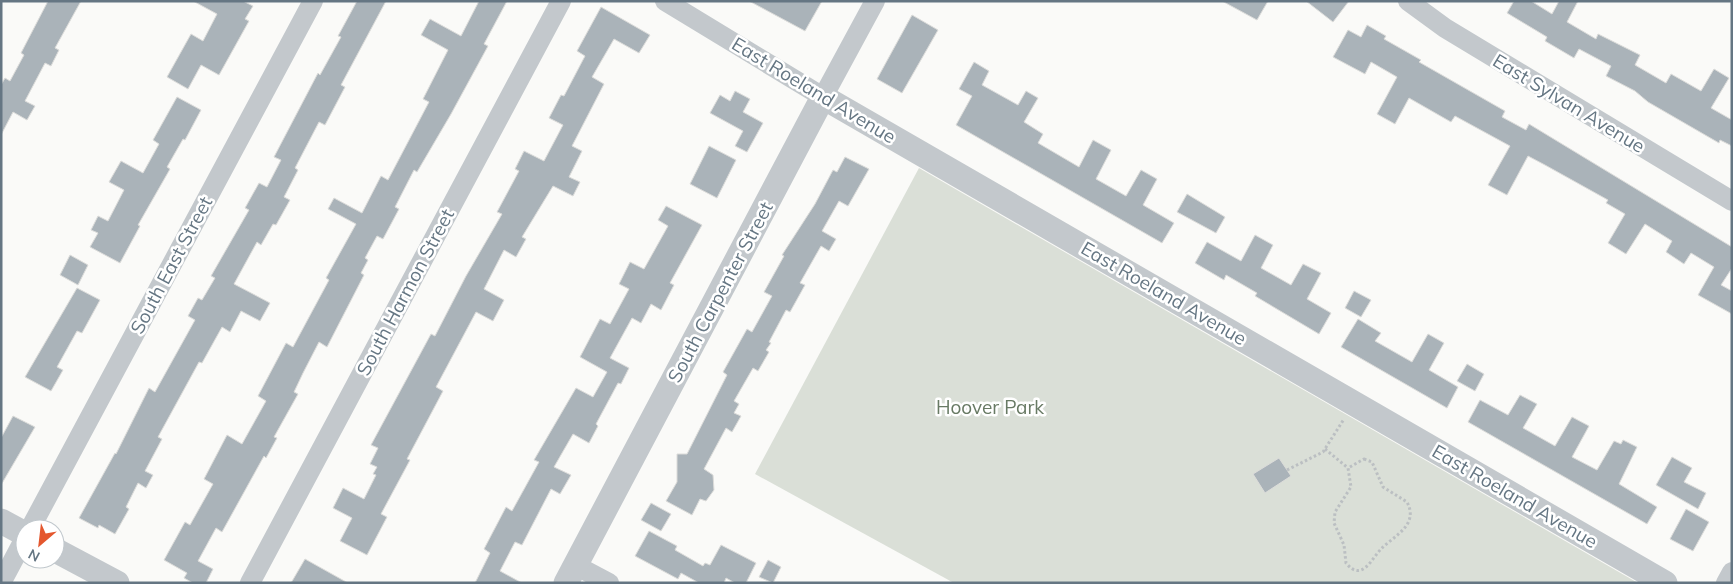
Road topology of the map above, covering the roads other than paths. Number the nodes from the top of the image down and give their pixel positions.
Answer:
1 (313, 1) edge
2 (560, 1) edge
3 (665, 1) edge
4 (875, 1) edge
5 (1408, 1) edge
6 (823, 97) junction
7 (1732, 201) edge
8 (35, 519) edge
9 (1, 521) edge
10 (15, 530) edge
11 (65, 555) edge
12 (15, 556) edge
13 (1732, 572) edge
14 (570, 574) edge
15 (1, 583) edge
16 (117, 583) edge
17 (250, 583) edge
18 (609, 583) edge
19 (1665, 583) edge
20 (1726, 583) edge

1 - 8 street, South East Street
2 - 17 street, South Harmon Street
3 - 6 street, East Roeland Avenue
4 - 6 street, South Carpenter Street
5 - 7 street, East Sylvan Avenue
6 - 14 street, South Carpenter Street
6 - 19 street, East Roeland Avenue
9 - 10 street
11 - 16 street
12 - 15 street
13 - 20 street
14 - 18 street

